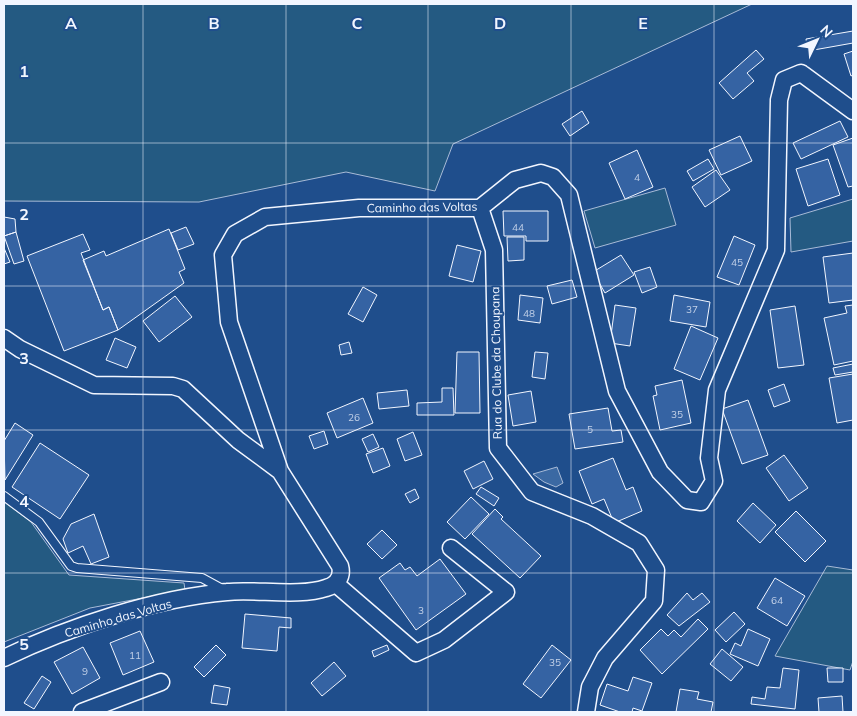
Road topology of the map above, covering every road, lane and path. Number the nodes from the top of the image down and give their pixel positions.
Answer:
1 (853, 111) edge
2 (480, 208) junction
3 (4, 338) edge
4 (280, 471) junction
5 (4, 496) edge
6 (451, 548) dead end
7 (336, 584) junction
8 (227, 592) junction
9 (4, 658) edge
10 (161, 682) dead end
11 (82, 712) edge
12 (586, 712) edge

1 - 2 street, Caminho das Voltas
2 - 4 street, Caminho das Voltas
2 - 12 street, Rua do Clube da Choupana
3 - 4 street
4 - 7 street, Caminho das Voltas
5 - 8 lane
6 - 7 street
7 - 8 street, Caminho das Voltas
8 - 9 street, Caminho das Voltas
10 - 11 street

